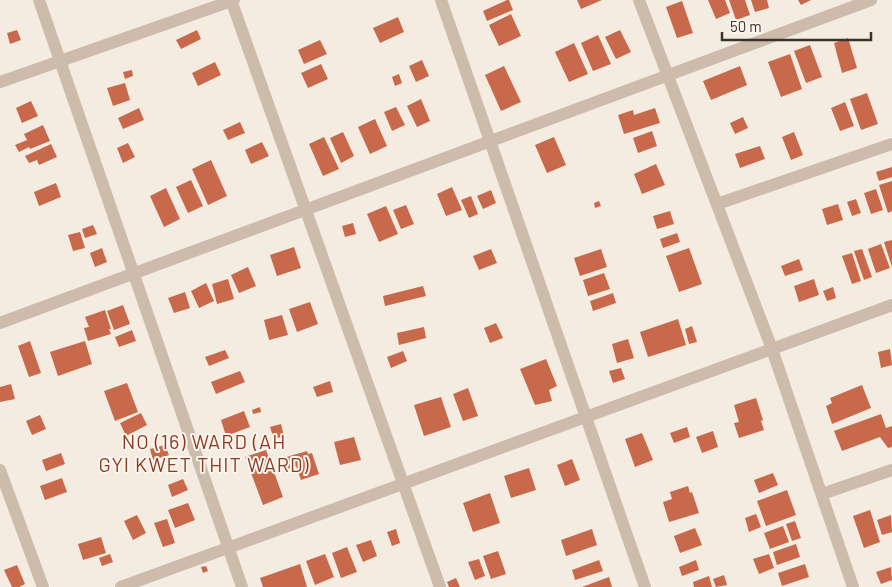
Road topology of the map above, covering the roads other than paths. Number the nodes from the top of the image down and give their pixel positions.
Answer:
1 (39, 0) edge
2 (232, 0) edge
3 (441, 0) edge
4 (639, 0) edge
5 (871, 0) edge
6 (60, 60) junction
7 (668, 74) junction
8 (0, 82) edge
9 (490, 140) junction
10 (892, 144) edge
11 (717, 204) junction
12 (305, 209) junction
13 (134, 273) junction
14 (892, 306) edge
15 (0, 322) edge
16 (772, 349) junction
17 (586, 417) junction
18 (0, 470) edge
19 (892, 470) edge
20 (403, 484) junction
21 (822, 494) junction
22 (228, 548) junction
23 (43, 587) edge
24 (121, 587) edge
25 (242, 587) edge
26 (440, 587) edge
27 (646, 587) edge
28 (853, 587) edge

1 - 6 street
2 - 6 street
2 - 12 street
3 - 9 street
4 - 7 street
5 - 7 street
6 - 8 street
6 - 13 street
7 - 9 street
7 - 11 street
9 - 12 street
9 - 17 street
10 - 11 street
11 - 16 street
12 - 13 street
12 - 20 street
13 - 15 street
13 - 22 street
14 - 16 street
16 - 17 street
16 - 21 street
17 - 20 street
17 - 27 street
18 - 23 street
19 - 21 street
20 - 22 street
20 - 26 street
21 - 28 street
22 - 24 street
22 - 25 street

